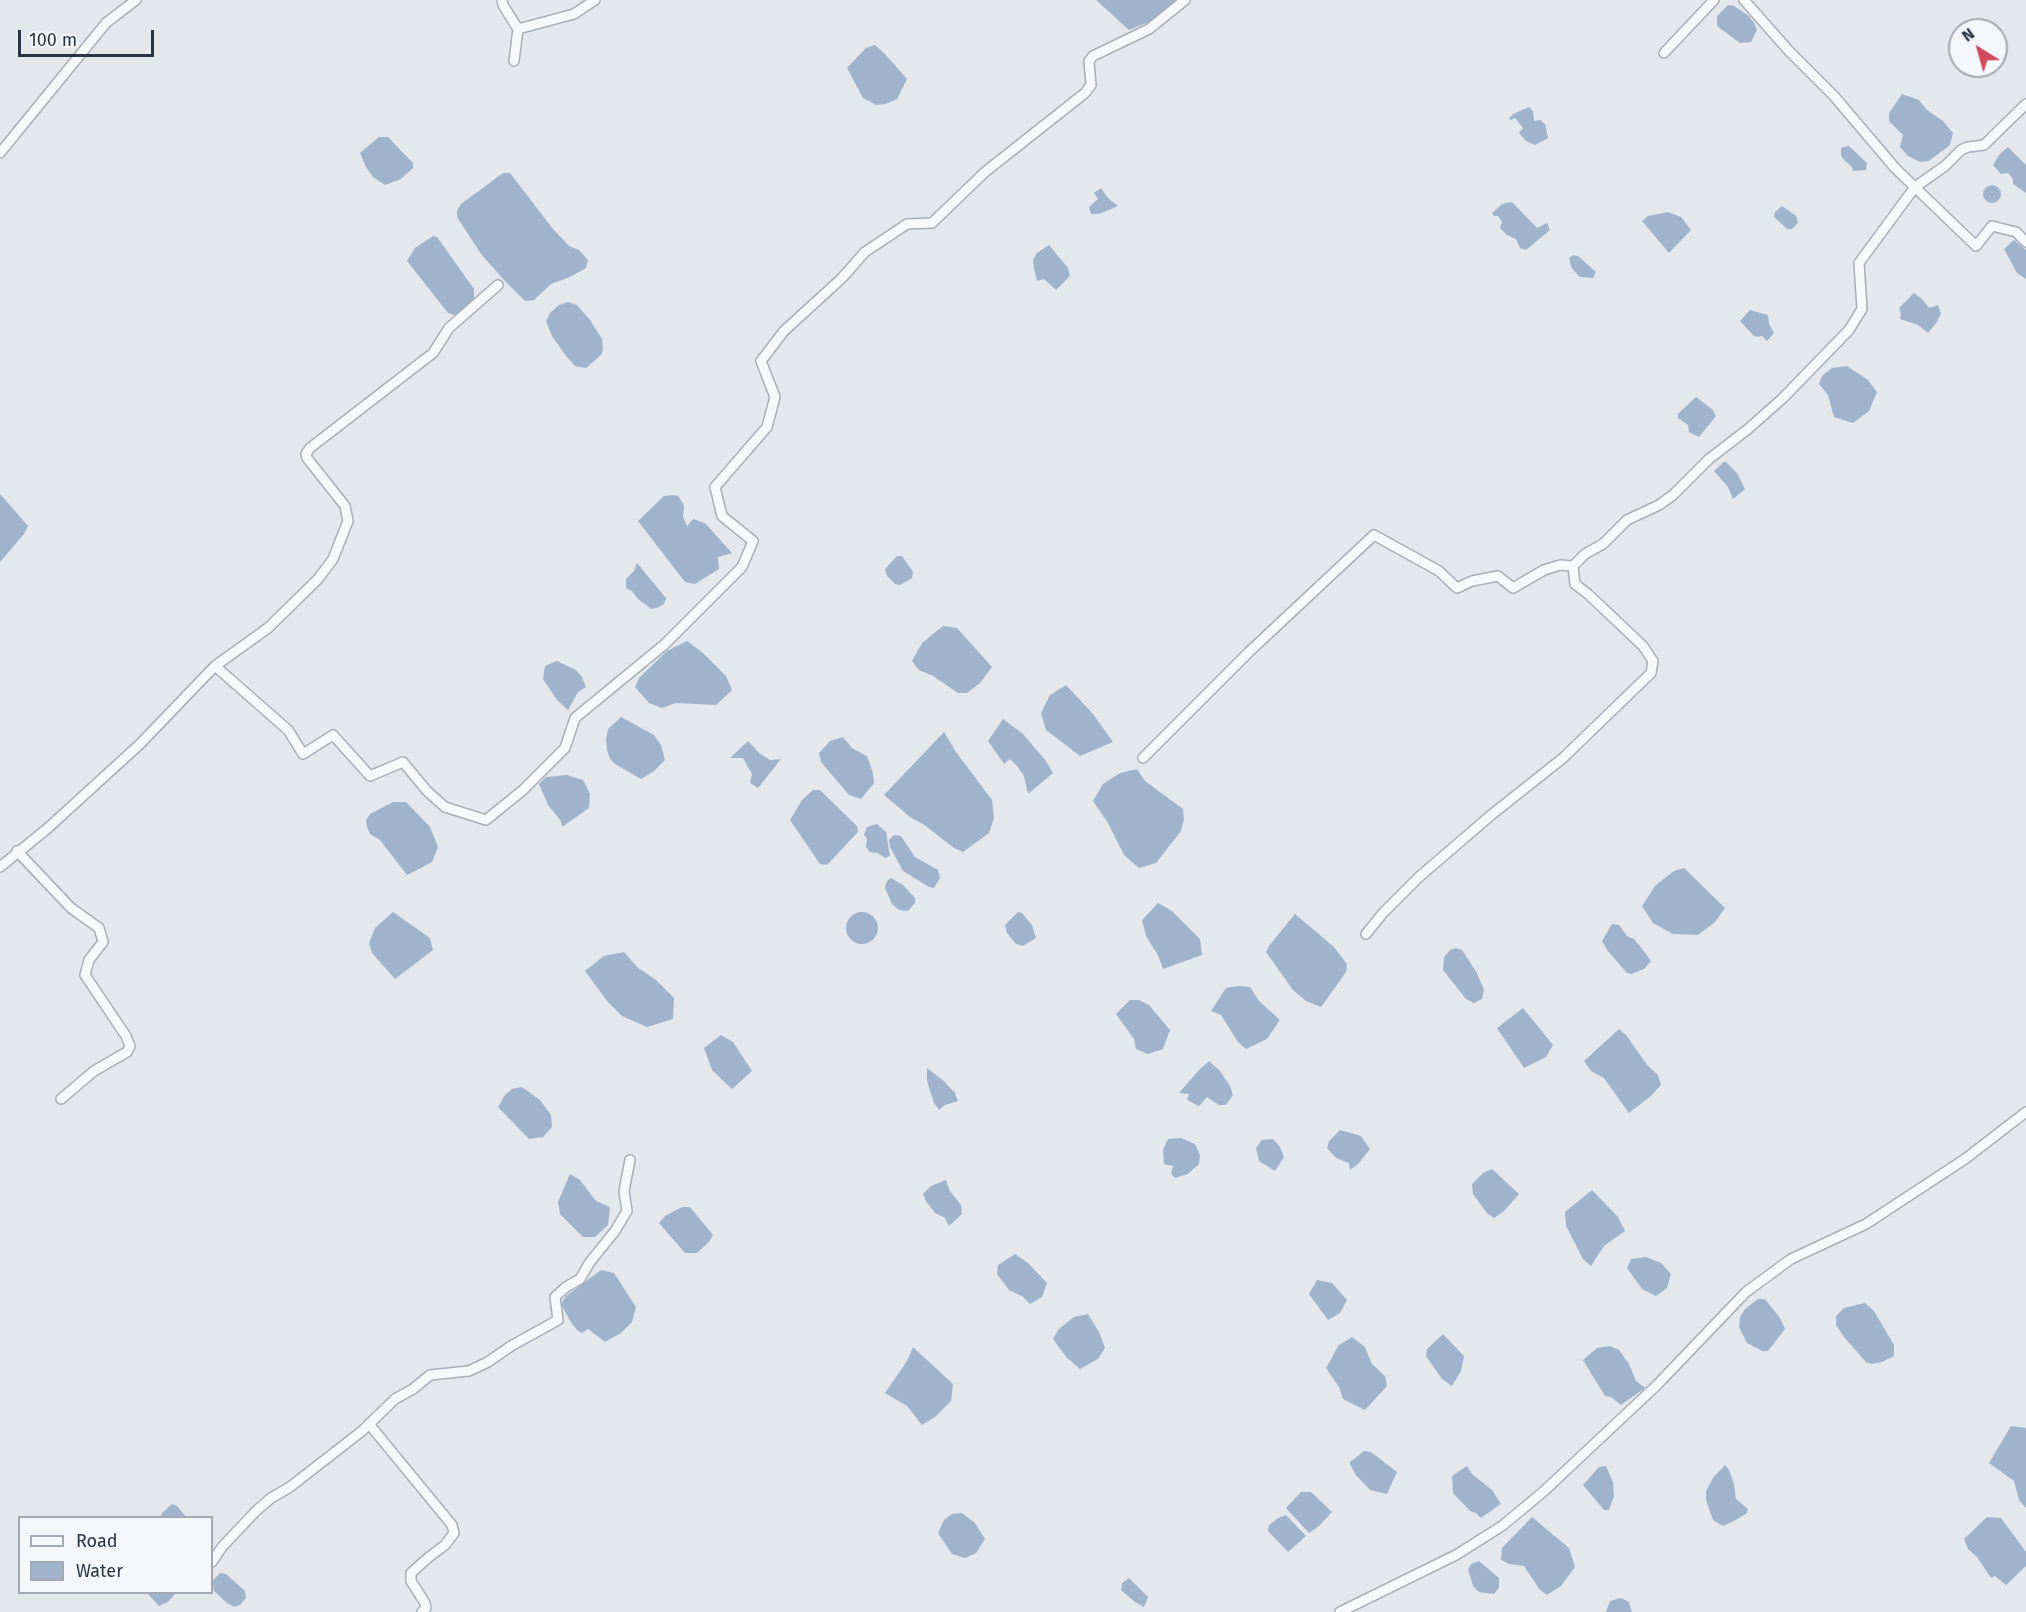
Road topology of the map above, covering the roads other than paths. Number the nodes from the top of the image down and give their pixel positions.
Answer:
1 (135, 0) edge
2 (502, 0) edge
3 (596, 0) edge
4 (1185, 0) edge
5 (1714, 0) edge
6 (1744, 0) edge
7 (518, 29) junction
8 (1664, 53) dead end
9 (513, 61) dead end
10 (2026, 104) edge
11 (0, 153) edge
12 (1915, 187) junction
13 (2026, 242) edge
14 (498, 285) dead end
15 (1573, 566) junction
16 (215, 666) junction
17 (1143, 758) dead end
18 (17, 851) junction
19 (0, 867) edge
20 (1366, 934) dead end
21 (61, 1099) dead end
22 (2026, 1112) edge
23 (630, 1160) dead end
24 (369, 1424) junction
25 (213, 1560) edge
26 (424, 1611) edge
27 (1340, 1612) edge

1 - 11 street
2 - 7 street
3 - 7 street
4 - 16 street
5 - 8 street
6 - 12 street
7 - 9 street
10 - 12 street
12 - 13 street
12 - 15 street
14 - 16 street
15 - 17 street
15 - 20 street
16 - 18 street
18 - 19 street
18 - 21 street
22 - 27 street
23 - 24 street
24 - 25 street
24 - 26 street

